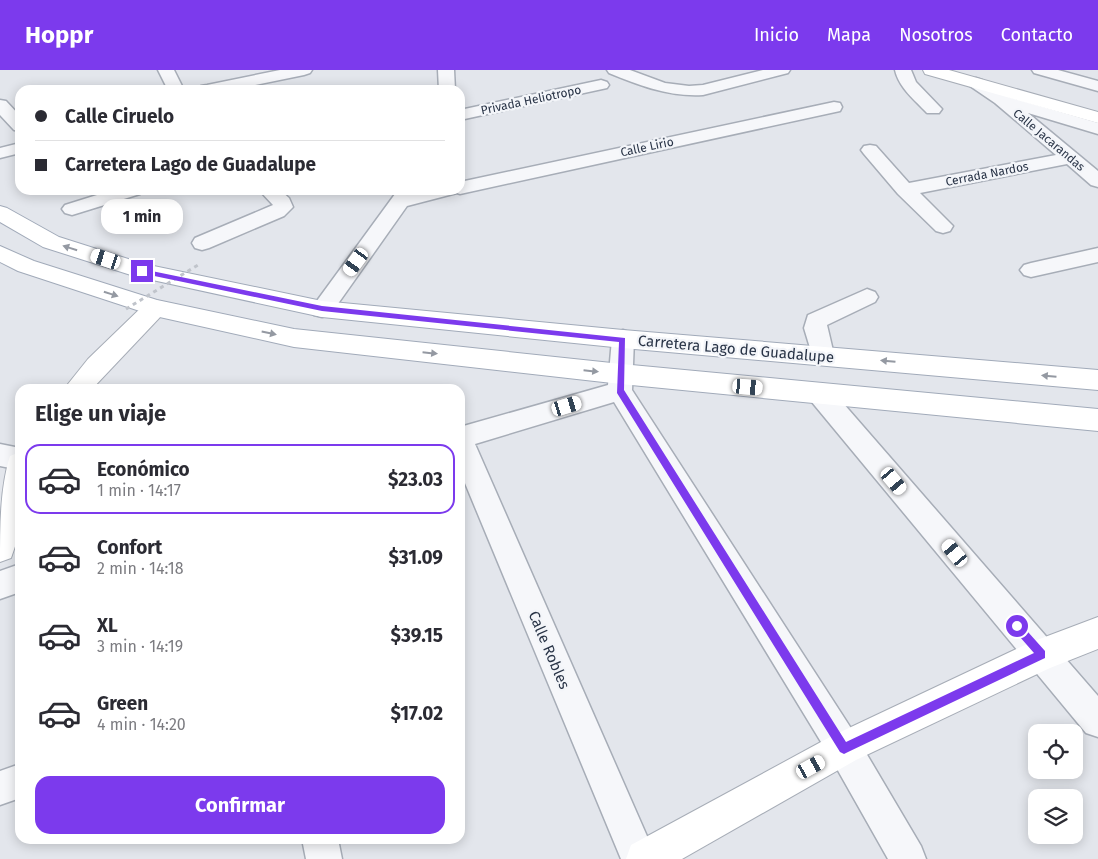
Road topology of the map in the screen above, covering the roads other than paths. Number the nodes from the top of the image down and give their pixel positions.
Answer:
1 (166, 70) edge
2 (304, 70) edge
3 (446, 70) edge
4 (615, 70) edge
5 (782, 70) edge
6 (903, 70) edge
7 (931, 70) edge
8 (1040, 70) edge
9 (979, 76) edge
10 (174, 85) edge
11 (231, 85) edge
12 (447, 85) edge
13 (602, 85) dead end
14 (1098, 86) edge
15 (1003, 95) junction
16 (1098, 103) edge
17 (0, 106) edge
18 (834, 107) dead end
19 (933, 109) dead end
20 (465, 114) edge
21 (1098, 118) edge
22 (15, 121) edge
23 (1098, 129) edge
24 (15, 149) edge
25 (870, 150) dead end
26 (0, 153) edge
27 (1069, 158) junction
28 (1098, 181) edge
29 (465, 187) edge
30 (912, 188) junction
31 (117, 195) edge
32 (274, 195) edge
33 (404, 195) edge
34 (72, 209) dead end
35 (0, 213) edge
36 (943, 226) dead end
37 (202, 243) dead end
38 (0, 253) edge
39 (1098, 255) edge
40 (1031, 270) dead end
41 (867, 297) dead end
42 (155, 308) junction
43 (322, 309) junction
44 (622, 339) junction
45 (822, 356) junction
46 (1098, 380) edge
47 (620, 382) junction
48 (81, 384) edge
49 (820, 394) junction
50 (1098, 420) edge
51 (465, 437) edge
52 (465, 451) edge
53 (0, 455) edge
54 (15, 458) edge
55 (15, 489) edge
56 (0, 548) edge
57 (15, 580) edge
58 (0, 585) edge
59 (1098, 633) edge
60 (1041, 655) junction
61 (1098, 721) edge
62 (844, 748) junction
63 (15, 783) edge
64 (0, 788) edge
65 (321, 844) edge
66 (324, 859) edge
67 (638, 859) edge
68 (645, 859) edge
69 (908, 859) edge

1 - 10 street
2 - 11 street
3 - 12 street
4 - 5 street
6 - 19 street
7 - 9 main road
8 - 14 street
9 - 15 street, Calle Jacarandas
9 - 16 main road
13 - 20 street, Privada Heliotropo
15 - 21 main road
15 - 23 street
15 - 27 street, Calle Jacarandas
17 - 22 street
18 - 29 street, Calle Lirio
24 - 26 street
25 - 30 street
27 - 28 street, Calle Jacarandas
27 - 30 street, Cerrada Nardos
30 - 36 street
31 - 34 street
32 - 37 street
33 - 43 street
43 -> 35 main road, Carretera Lago de Guadalupe
38 -> 42 main road
39 - 40 street
41 - 45 street
42 -> 47 main road
42 - 48 main road
43 - 44 main road, Carretera Lago de Guadalupe
44 - 45 main road, Carretera Lago de Guadalupe
44 - 47 street
46 -> 45 main road, Carretera Lago de Guadalupe
47 - 49 main road
47 - 51 street
47 - 62 street
49 - 50 main road
49 - 60 street
52 - 67 street, Calle Robles
53 - 54 street
55 - 56 main road
57 - 58 street
59 - 60 main road
60 - 61 street
60 - 62 main road
62 - 68 main road
62 - 69 street
63 - 64 street
65 - 66 street

